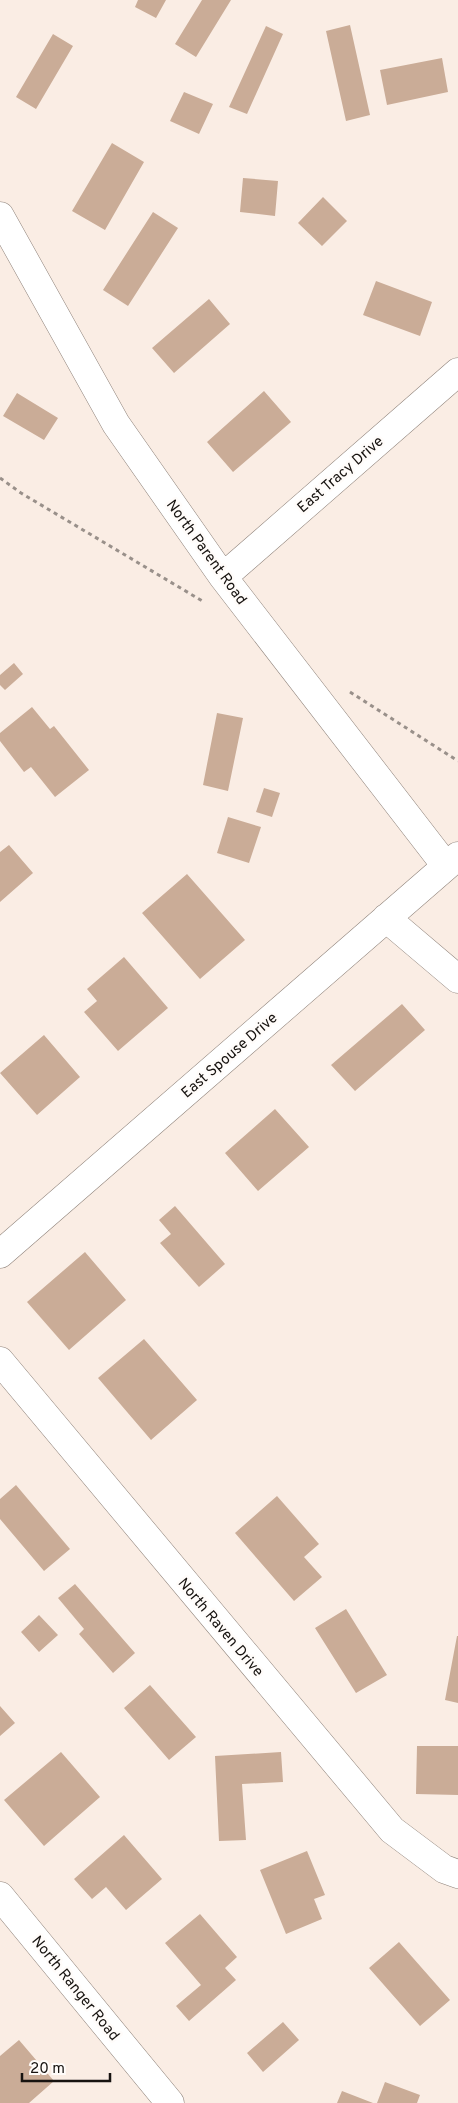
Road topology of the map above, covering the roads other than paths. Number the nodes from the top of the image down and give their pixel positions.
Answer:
1 (0, 216) edge
2 (458, 372) edge
3 (223, 577) junction
4 (452, 861) edge
5 (386, 918) junction
6 (458, 979) edge
7 (0, 1254) edge
8 (0, 1361) edge
9 (458, 1874) edge
10 (0, 1896) edge
11 (170, 2103) edge

1 - 3 street, North Parent Road
2 - 3 street, East Tracy Drive
3 - 4 street, North Parent Road
4 - 5 street, East Spouse Drive
5 - 6 street
5 - 7 street, East Spouse Drive
8 - 9 street, North Raven Drive
10 - 11 street, North Ranger Road

